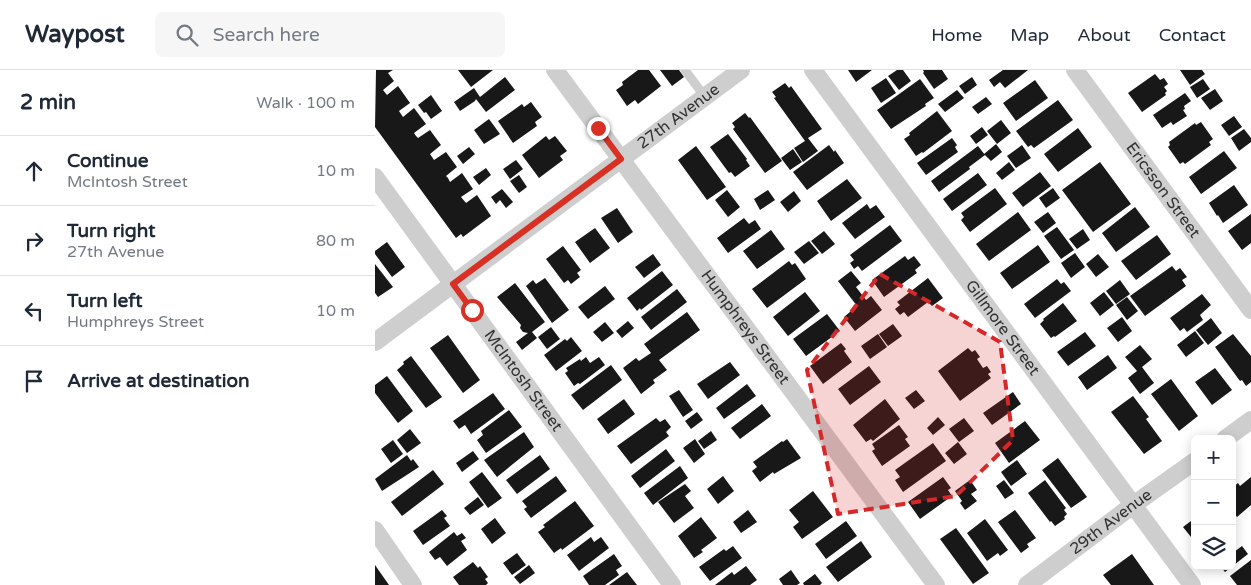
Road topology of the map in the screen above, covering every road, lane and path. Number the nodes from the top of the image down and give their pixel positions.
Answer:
1 (555, 70) edge
2 (685, 70) edge
3 (741, 70) edge
4 (813, 70) edge
5 (1075, 70) edge
6 (705, 97) junction
7 (621, 159) junction
8 (375, 177) edge
9 (453, 284) junction
10 (1251, 310) edge
11 (375, 342) edge
12 (1251, 420) edge
13 (1230, 435) edge
14 (1191, 463) edge
15 (1133, 505) junction
16 (375, 530) edge
17 (413, 585) edge
18 (672, 585) edge
19 (936, 585) edge
20 (1027, 585) edge
21 (1192, 585) edge

1 - 7 street, Humphreys Street
2 - 6 lane
3 - 6 street, 27th Avenue
4 - 15 street, Gillmore Street
5 - 10 street, Ericsson Street
6 - 7 street, 27th Avenue
7 - 9 street, 27th Avenue
7 - 19 street, Humphreys Street
8 - 9 street, McIntosh Street
9 - 11 street, 27th Avenue
9 - 18 street, McIntosh Street
12 - 13 street
14 - 15 street, 29th Avenue
15 - 20 street, 29th Avenue
15 - 21 street, Gillmore Street
16 - 17 street

